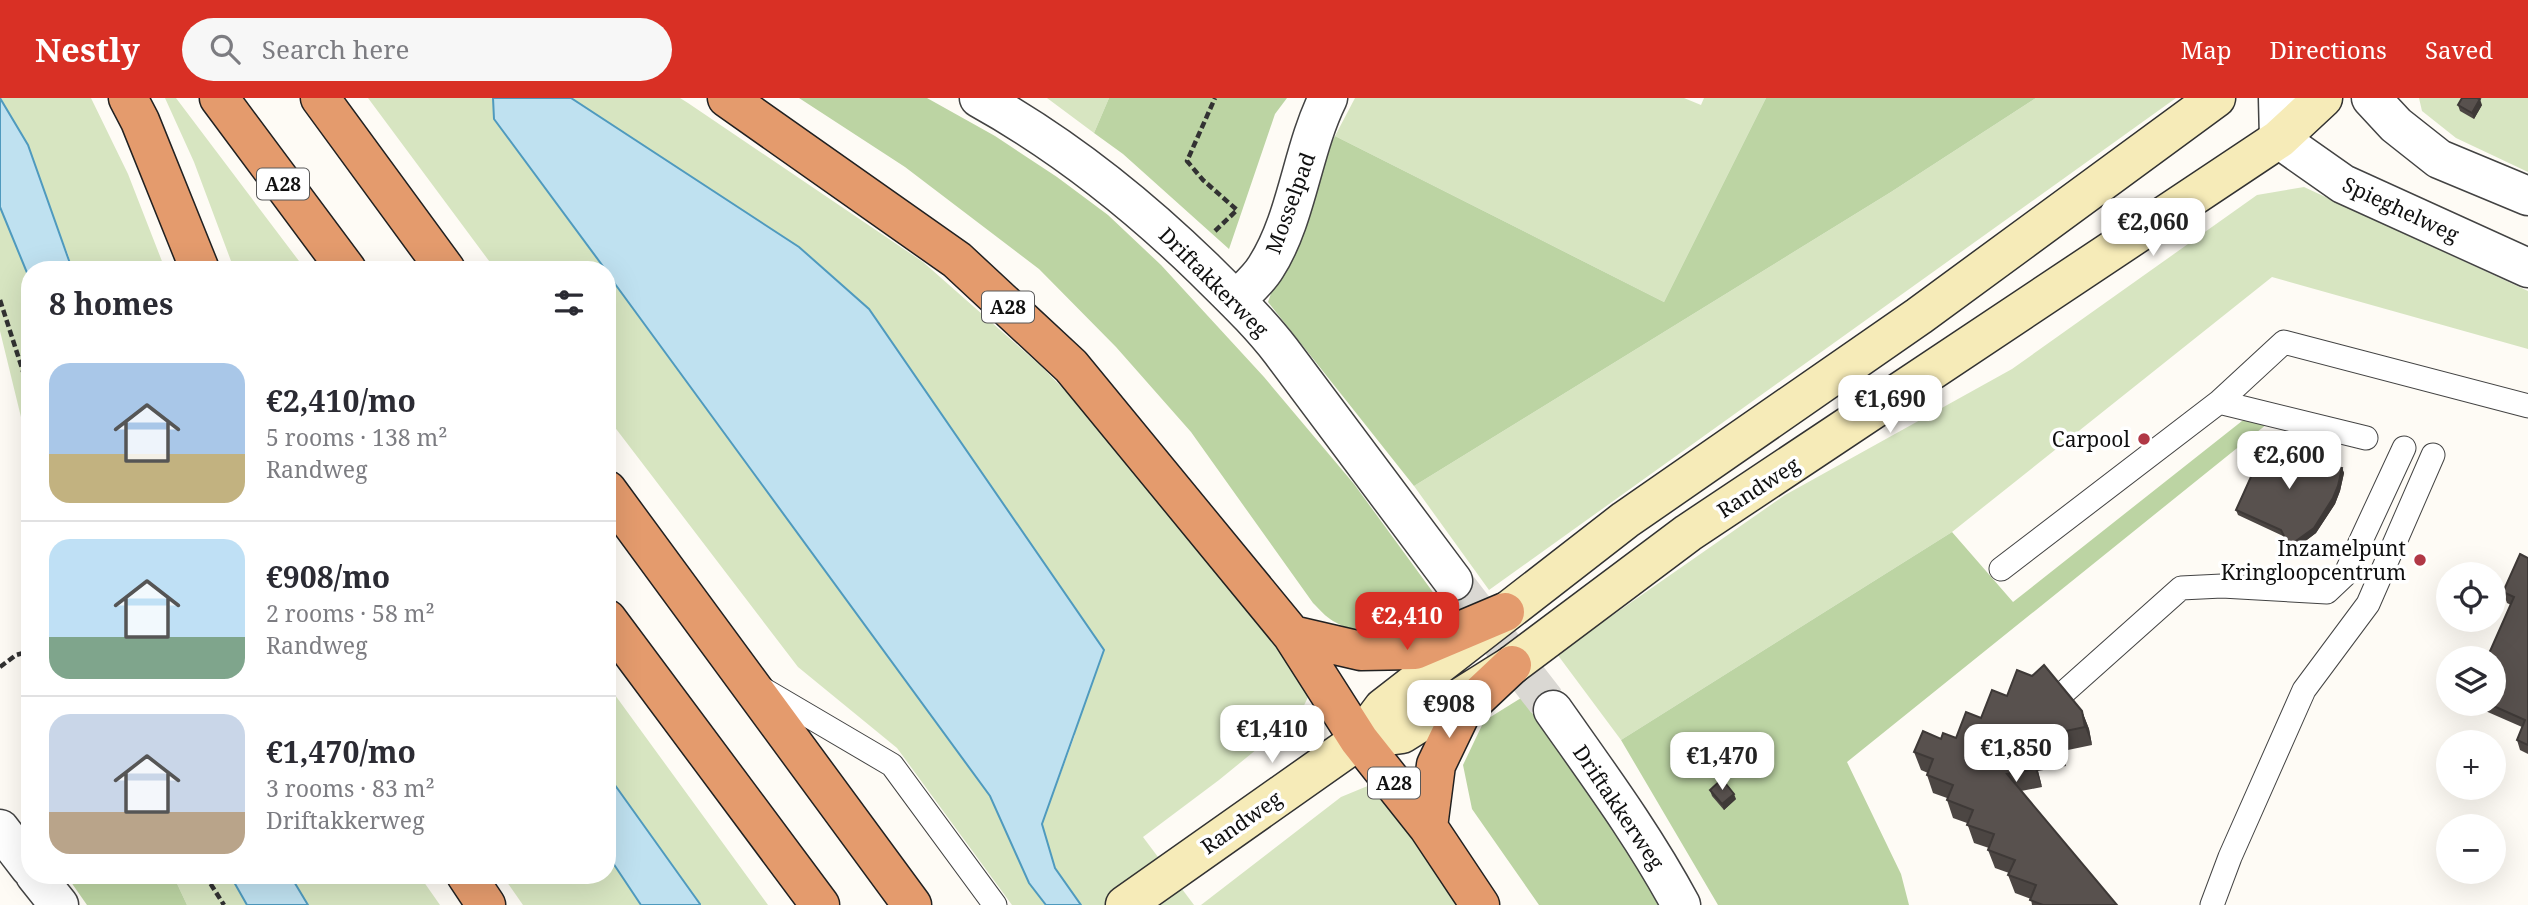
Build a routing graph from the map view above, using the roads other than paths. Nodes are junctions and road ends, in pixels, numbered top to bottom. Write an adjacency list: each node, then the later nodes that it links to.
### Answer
1 (128, 98): 13 (highway)
2 (219, 98): 14 (highway, A28)
3 (320, 98): 15 (highway)
4 (727, 98): 28 (highway, A28)
5 (979, 98): 17 (street, Driftakkerweg)
6 (1328, 98): 17 (street, Mosselpad)
7 (2216, 98): 26 (main road, Randweg)
8 (2278, 98): 11 (street)
9 (2323, 98): 11 (main road, Randweg)
10 (2371, 98): 12 (street)
11 (2279, 139): 16 (street, Spieghelweg); 29 (main road, Randweg)
12 (2528, 196)
13 (196, 261)
14 (340, 261)
15 (439, 261)
16 (2528, 268)
17 (1237, 299): 25 (street, Driftakkerweg)
18 (2218, 402): 19 (lane); 20 (lane); 24 (lane)
19 (2528, 407)
20 (2366, 438)
21 (2404, 448): 32 (lane)
22 (2433, 455): 47 (lane)
23 (616, 502): 30 (highway)
24 (2001, 569)
25 (1453, 581)
26 (1505, 612): 28 (highway); 33 (main road, Randweg)
27 (616, 631): 41 (highway)
28 (1292, 635): 33 (highway, A28)
29 (1512, 665): 33 (main road, Randweg); 34 (highway, A28)
30 (746, 679): 42 (highway); 43 (lane)
31 (1553, 710): 46 (street, Driftakkerweg)
32 (2030, 723)
33 (1359, 740): 34 (highway, A28); 44 (main road, Randweg)
34 (1428, 827): 45 (highway, A28)
35 (0, 830): 36 (street)
36 (21, 857)
37 (42, 884): 39 (street)
38 (472, 884): 40 (highway)
39 (59, 905)
40 (486, 905)
41 (820, 905)
42 (912, 905)
43 (995, 905)
44 (1125, 905)
45 (1480, 905)
46 (1681, 905)
47 (2212, 905)

